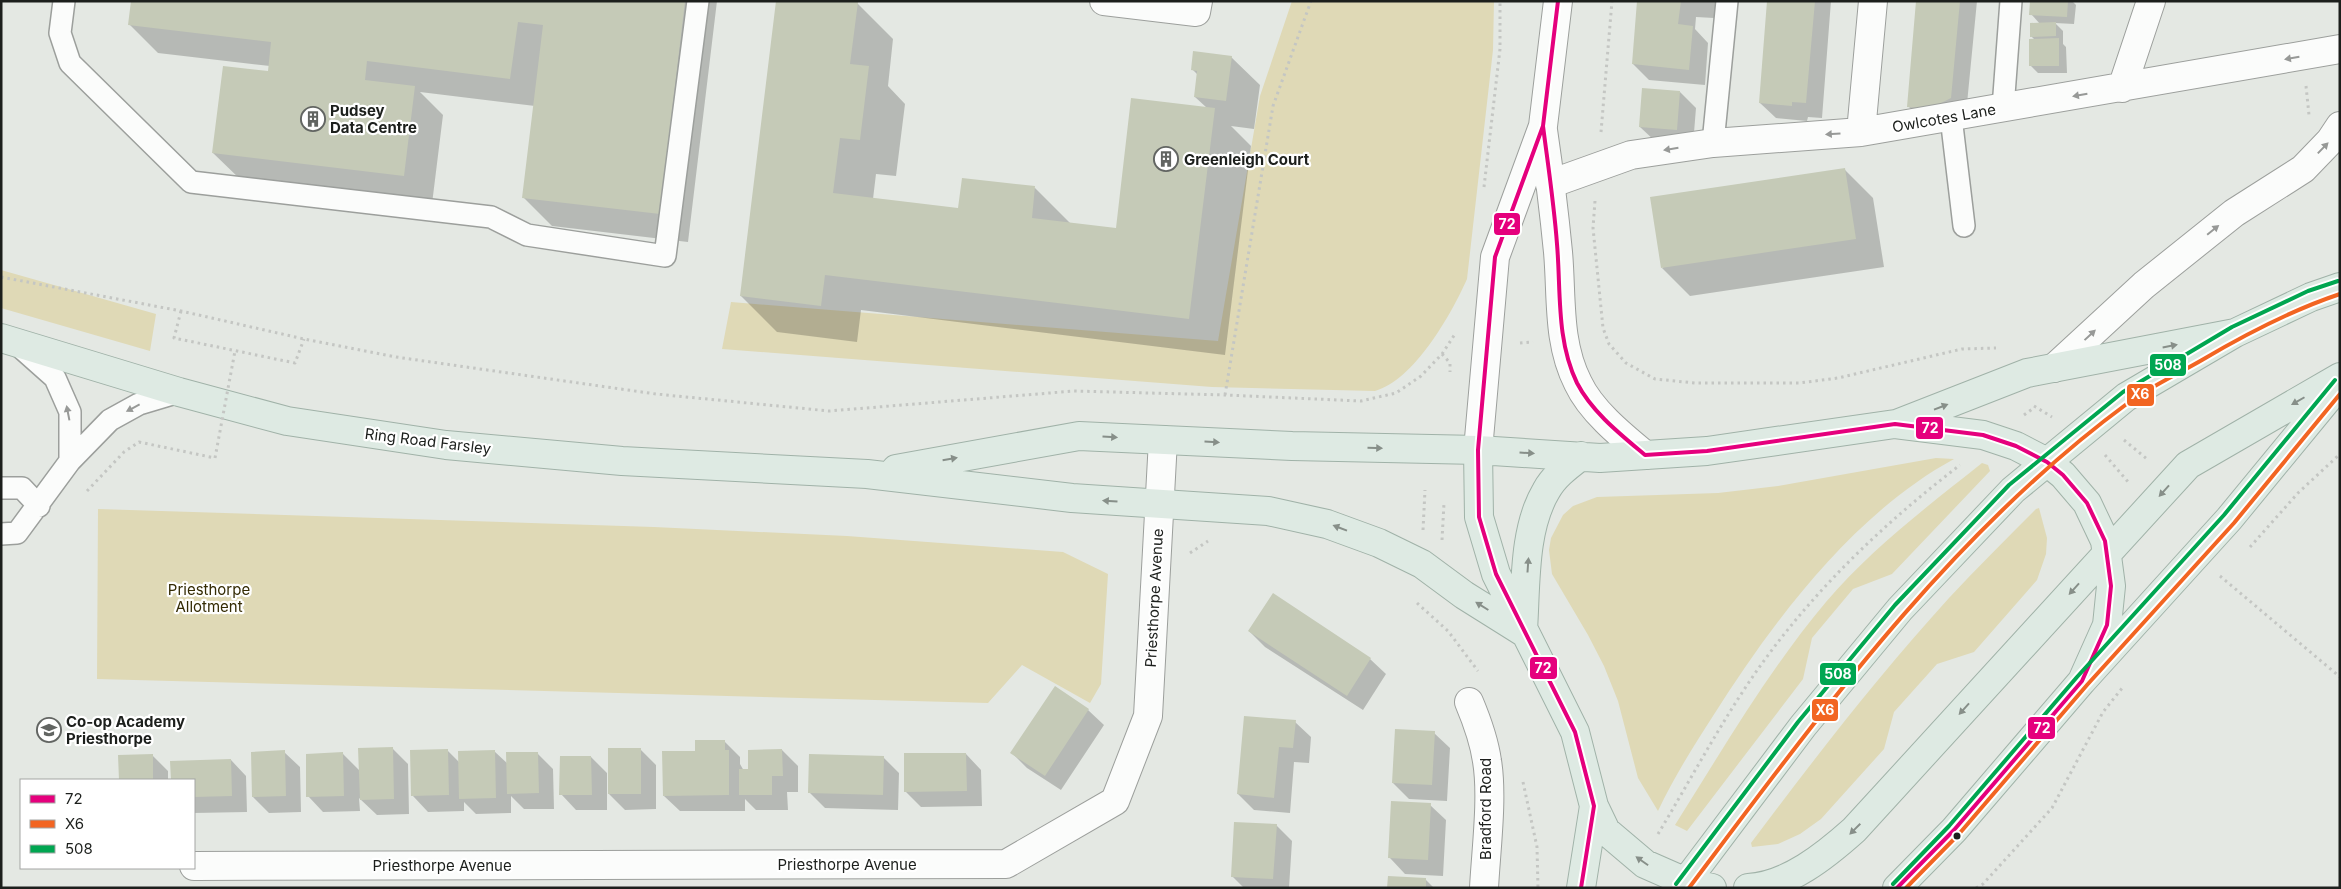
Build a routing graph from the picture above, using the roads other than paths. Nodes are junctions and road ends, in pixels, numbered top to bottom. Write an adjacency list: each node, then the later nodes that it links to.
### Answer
1 (64, 1): 2 (lane)
2 (698, 1)
3 (1104, 1): 4 (street)
4 (1198, 1)
5 (1558, 1): 14 (street)
6 (1727, 1): 17 (lane)
7 (1873, 1): 16 (street)
8 (2011, 1): 12 (lane)
9 (2151, 1): 11 (street)
10 (2340, 49): 11 (street, Owlcotes Lane, one-way to 11)
11 (2122, 88): 12 (street, Owlcotes Lane, one-way to 12)
12 (2003, 108): 13 (street, Owlcotes Lane)
13 (1951, 116): 16 (street, Owlcotes Lane); 19 (lane)
14 (1543, 126): 18 (street); 29 (street)
15 (2340, 126): 23 (street, one-way to 15)
16 (1861, 132): 17 (street, Owlcotes Lane, one-way to 17)
17 (1713, 143): 18 (street, Owlcotes Lane, one-way to 18)
18 (1550, 184): 30 (street)
19 (1964, 226)
20 (2340, 287): 21 (highway)
21 (2235, 333): 23 (highway, one-way to 21); 33 (highway)
22 (9, 341): 26 (highway, Ring Road Farsley); 32 (lane, one-way to 22)
23 (2054, 368): 27 (highway, one-way to 23)
24 (2340, 377): 39 (highway, one-way to 39)
25 (2340, 384): 41 (highway)
26 (179, 392): 32 (lane, one-way to 32); 34 (highway, Ring Road Farsley)
27 (1895, 424): 30 (highway); 33 (highway)
28 (1164, 440): 29 (highway, one-way to 29); 34 (highway, one-way to 28); 36 (street, Priesthorpe Avenue)
29 (1478, 450): 31 (highway, one-way to 31); 40 (highway)
30 (1646, 455): 31 (highway)
31 (1581, 456): 40 (highway, one-way to 31)
32 (70, 461): 37 (lane)
33 (2046, 462): 39 (highway); 45 (highway)
34 (867, 474): 36 (highway, one-way to 34)
35 (1, 488): 37 (lane)
36 (1158, 504): 40 (highway, one-way to 36); 44 (street, Priesthorpe Avenue)
37 (39, 506): 38 (lane)
38 (1, 534)
39 (2107, 554): 41 (highway); 49 (highway, one-way to 49)
40 (1523, 632): 43 (highway)
41 (2082, 681): 50 (highway)
42 (1469, 702): 46 (street, Bradford Road)
43 (1594, 806): 45 (highway, one-way to 43); 47 (highway)
44 (195, 866)
45 (1683, 885): 48 (highway)
46 (1484, 888)
47 (1581, 888)
48 (1712, 888)
49 (1748, 888)
50 (1897, 888)

